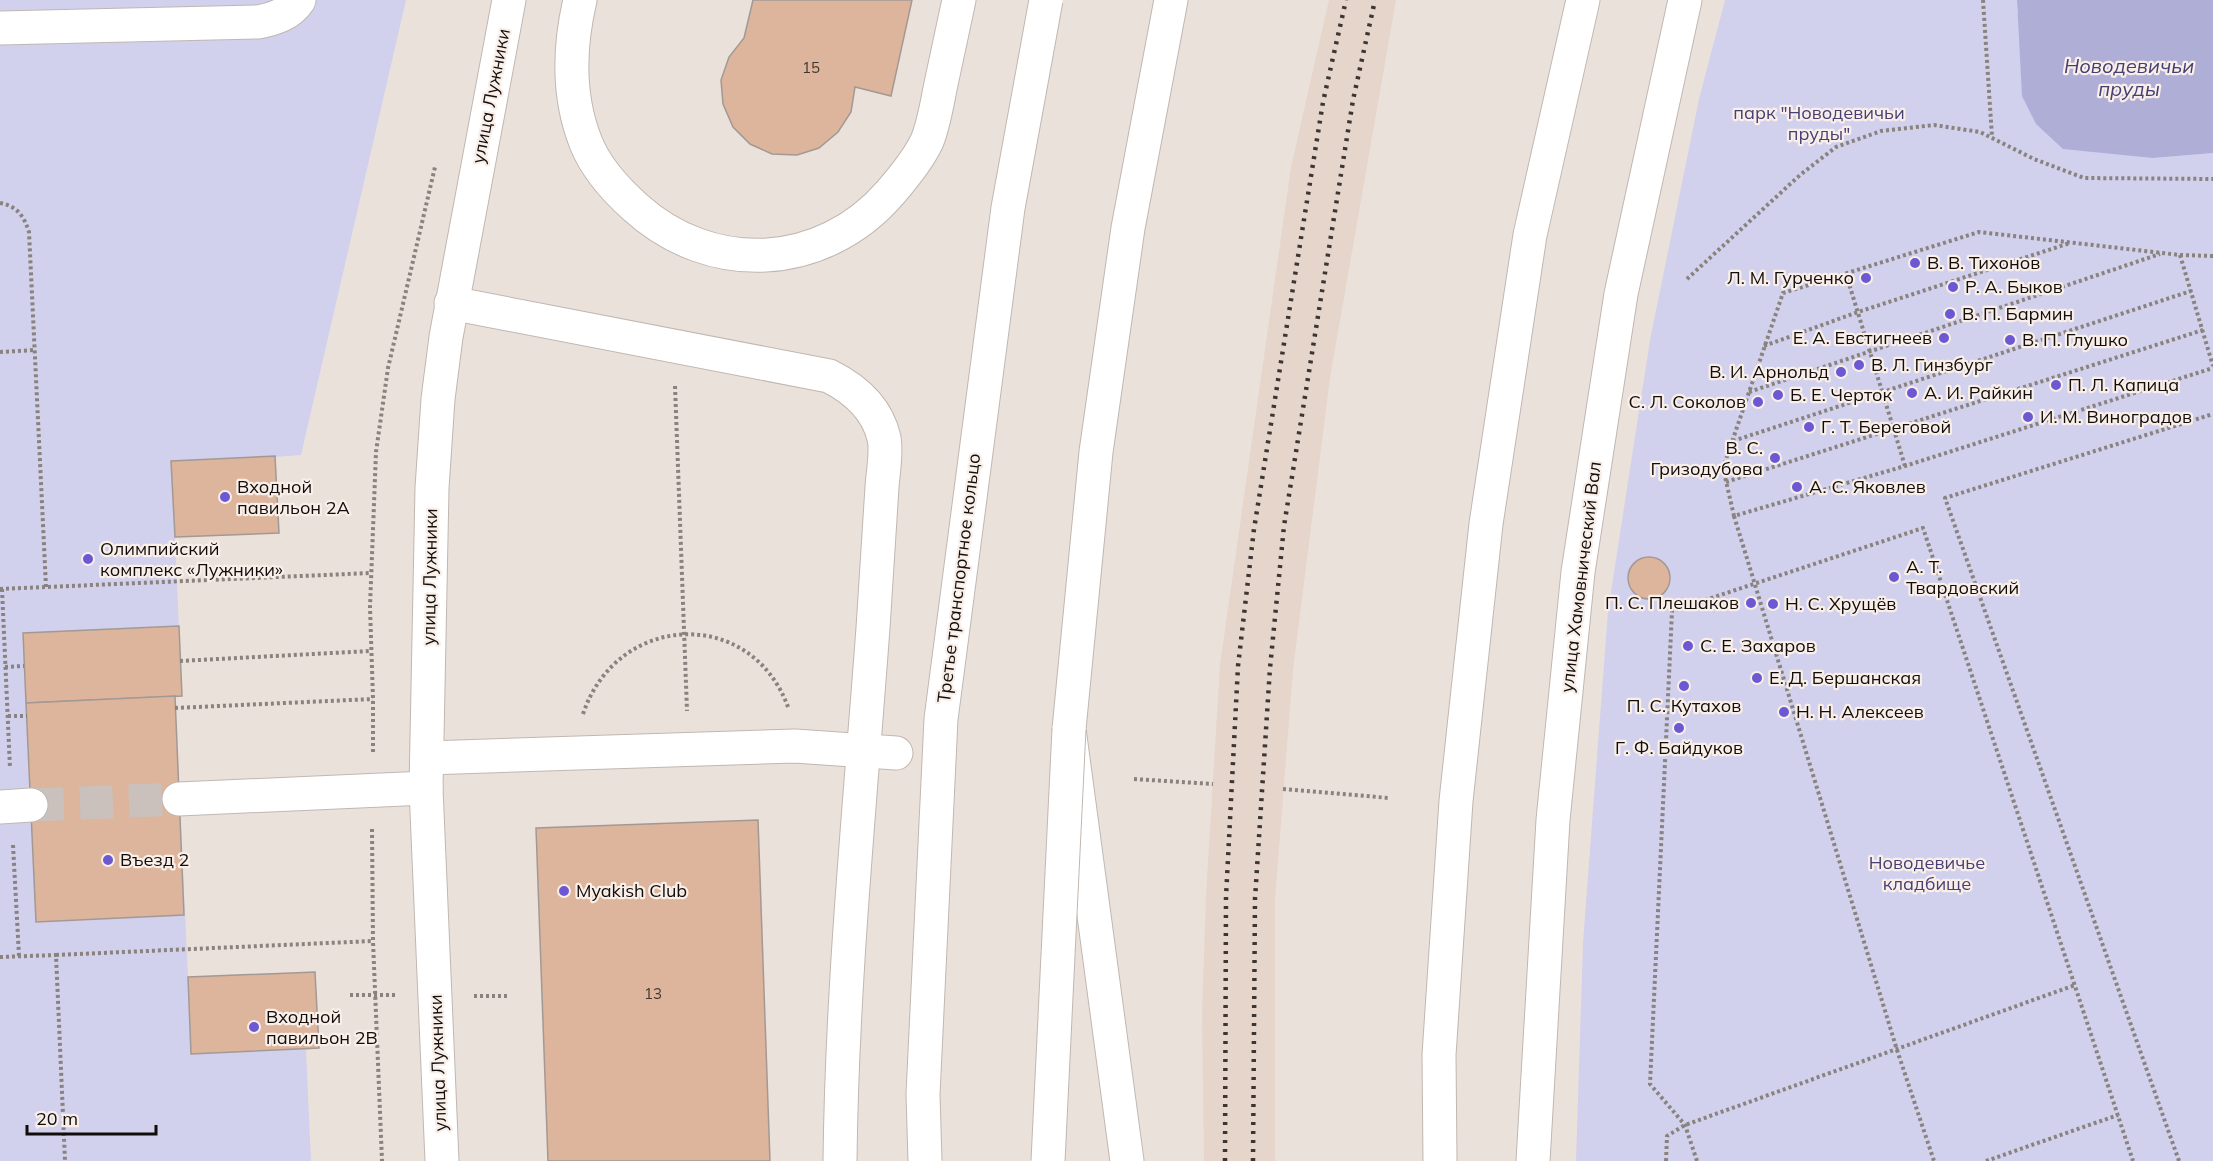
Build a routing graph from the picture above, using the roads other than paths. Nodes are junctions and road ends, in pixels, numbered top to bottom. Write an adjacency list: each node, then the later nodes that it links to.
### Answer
1 (299, 0): 9 (main road)
2 (509, 0): 10 (main road, улица Лужники)
3 (580, 0): 4 (main road)
4 (959, 0)
5 (1046, 0): 17 (main road, Третье транспортное кольцо, bridge)
6 (1171, 0): 11 (main road)
7 (1583, 0): 20 (main road)
8 (1685, 0): 21 (main road, улица Хамовнический Вал)
9 (0, 28)
10 (451, 303): 12 (main road); 13 (main road, улица Лужники)
11 (1069, 729): 18 (main road, bridge); 19 (main road)
12 (880, 752): 13 (main road); 16 (main road)
13 (427, 773): 14 (main road); 15 (main road, улица Лужники)
14 (179, 799)
15 (442, 1161)
16 (840, 1161)
17 (925, 1161)
18 (1048, 1161)
19 (1127, 1161)
20 (1440, 1161)
21 (1533, 1161)

